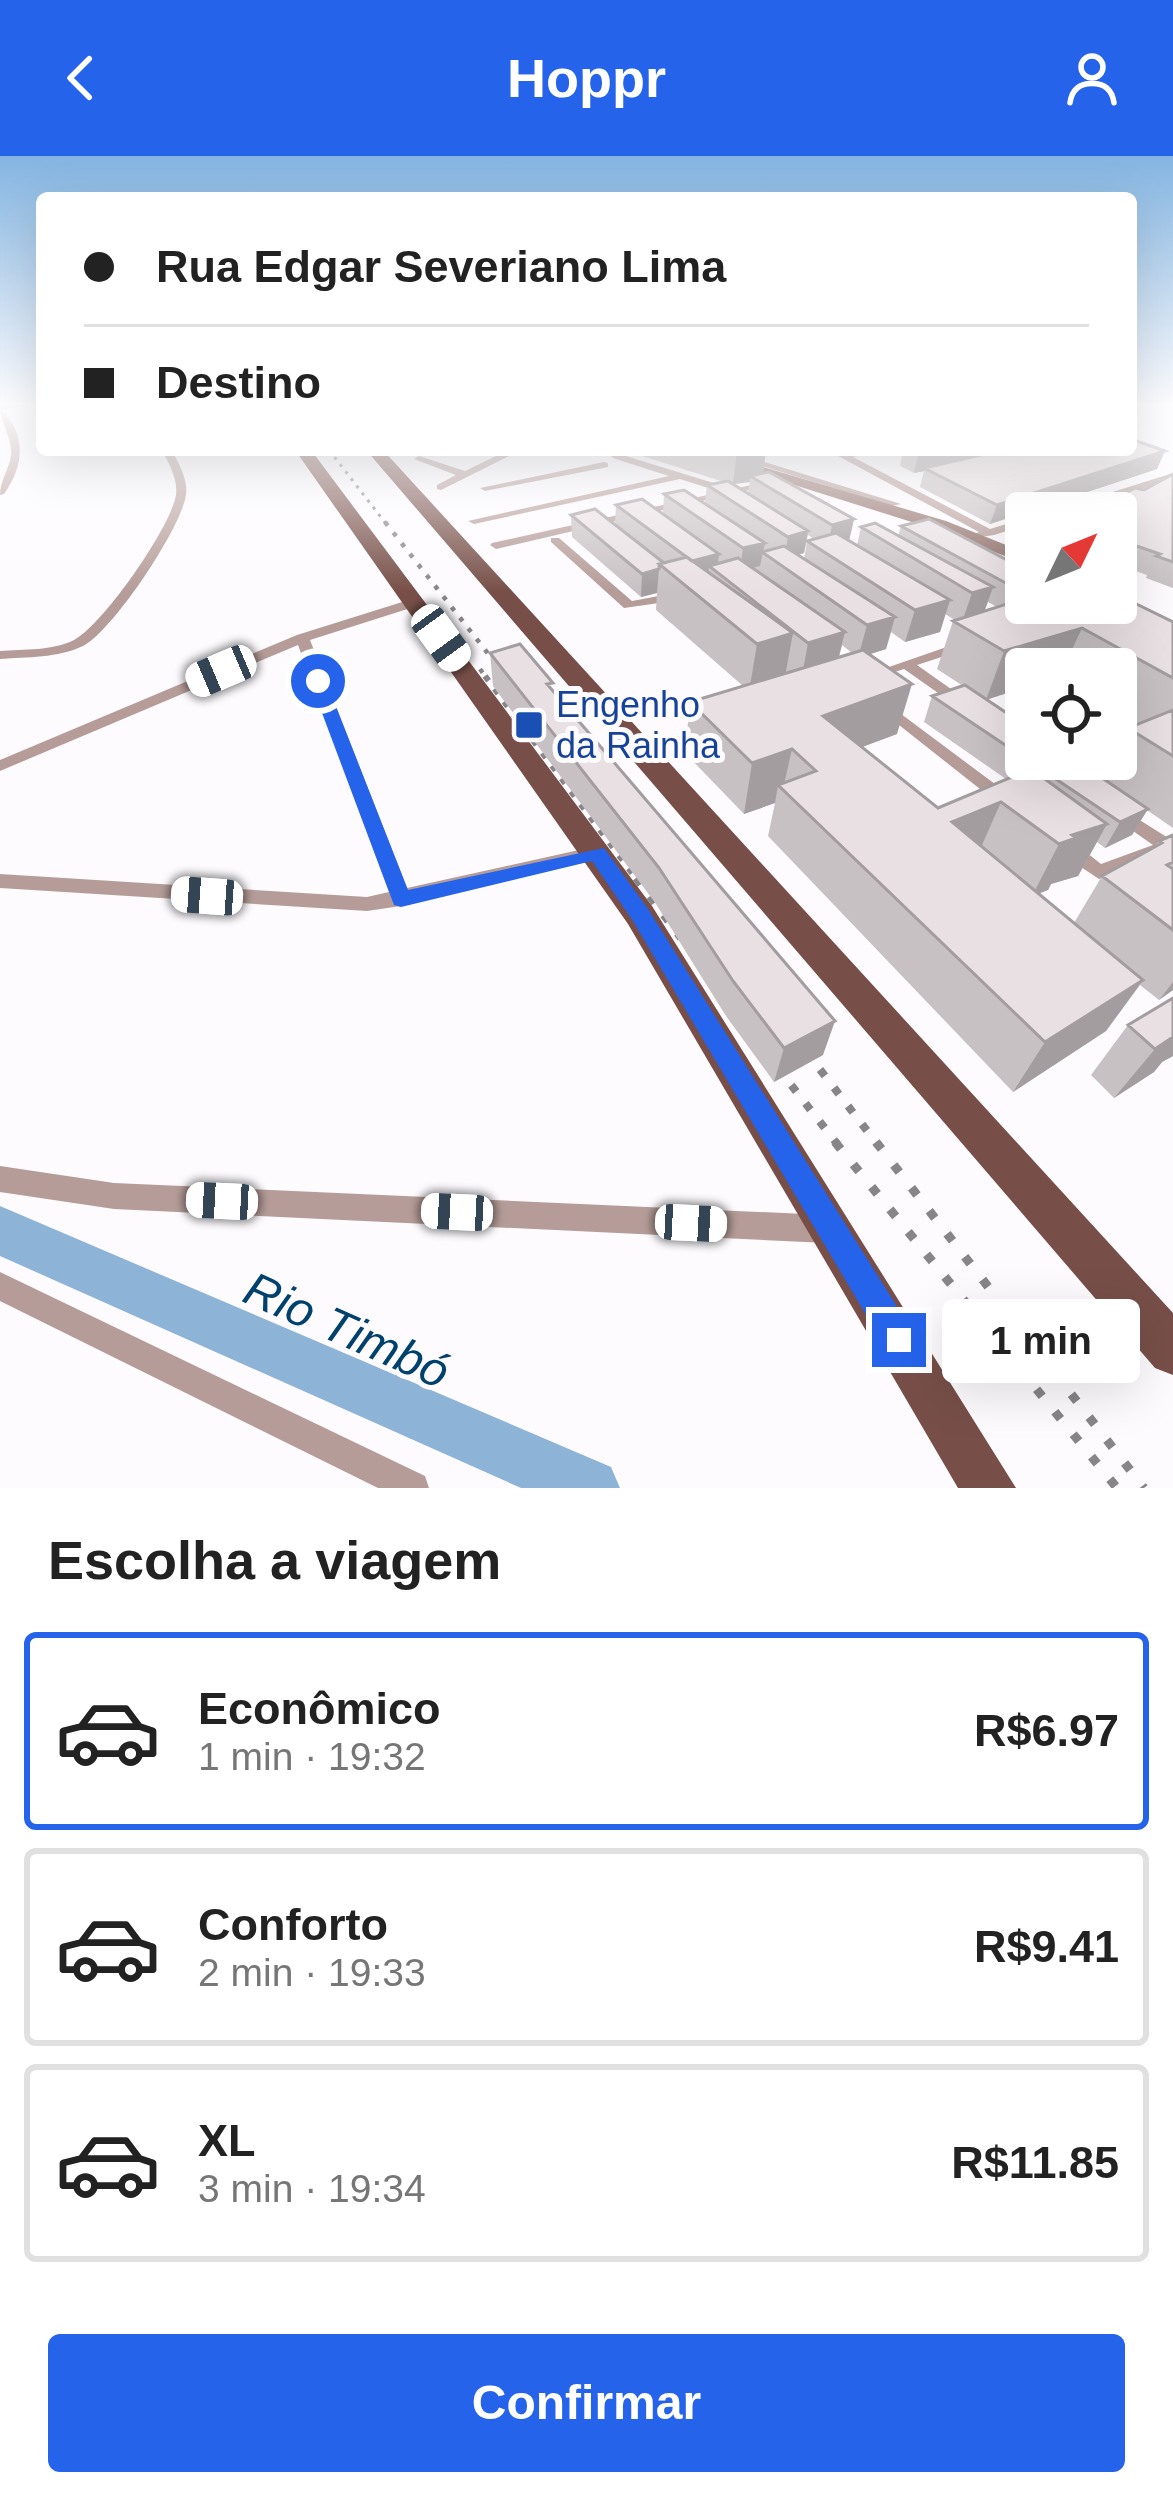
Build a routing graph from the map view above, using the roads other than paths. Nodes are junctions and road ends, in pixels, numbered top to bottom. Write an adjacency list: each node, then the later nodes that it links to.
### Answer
1 (175, 467): 47 (street)
2 (316, 467): 43 (main road)
3 (389, 467): 51 (main road)
4 (442, 467): 13 (street)
5 (481, 467): 13 (street)
6 (593, 467): 18 (street)
7 (603, 467): 20 (street)
8 (658, 467): 14 (street)
9 (751, 467): 24 (main road)
10 (769, 467): 24 (street)
11 (862, 467): 16 (street)
12 (1173, 471): 19 (street)
13 (465, 475): 17 (street)
14 (681, 476): 20 (street); 21 (street)
15 (924, 478): 16 (street)
16 (892, 484): 22 (street)
17 (441, 487)
18 (485, 488)
19 (1112, 492)
20 (596, 495): 29 (street); 30 (street)
21 (733, 495): 23 (street); 26 (street); 30 (street)
22 (911, 496): 24 (street); 35 (street)
23 (793, 499)
24 (891, 506): 31 (main road)
25 (690, 507): 28 (street)
26 (751, 509)
27 (649, 516): 33 (street)
28 (708, 519)
29 (474, 520)
30 (598, 525): 37 (street); 38 (street)
31 (940, 525): 34 (street); 35 (main road)
32 (1005, 528): 35 (street)
33 (667, 529)
34 (901, 535)
35 (982, 535): 39 (main road)
36 (555, 539): 42 (street)
37 (620, 540)
38 (496, 545)
39 (1005, 548)
40 (669, 580): 42 (street)
41 (703, 590): 42 (street)
42 (686, 594): 44 (street)
43 (416, 602): 45 (street); 56 (main road)
44 (704, 608)
45 (302, 638): 52 (street); 58 (street)
46 (978, 640): 48 (street)
47 (0, 655)
48 (906, 664): 49 (street); 54 (street)
49 (982, 717)
50 (724, 724): 51 (street)
51 (642, 752): 62 (main road)
52 (0, 766)
53 (1096, 797): 55 (street)
54 (1029, 819)
55 (1047, 832)
56 (597, 853): 58 (street); 60 (main road)
57 (0, 881): 58 (street)
58 (401, 899)
59 (0, 1179): 60 (street)
60 (832, 1230): 64 (main road)
61 (0, 1286): 63 (street)
62 (1173, 1350)
63 (413, 1488)
64 (989, 1488)

